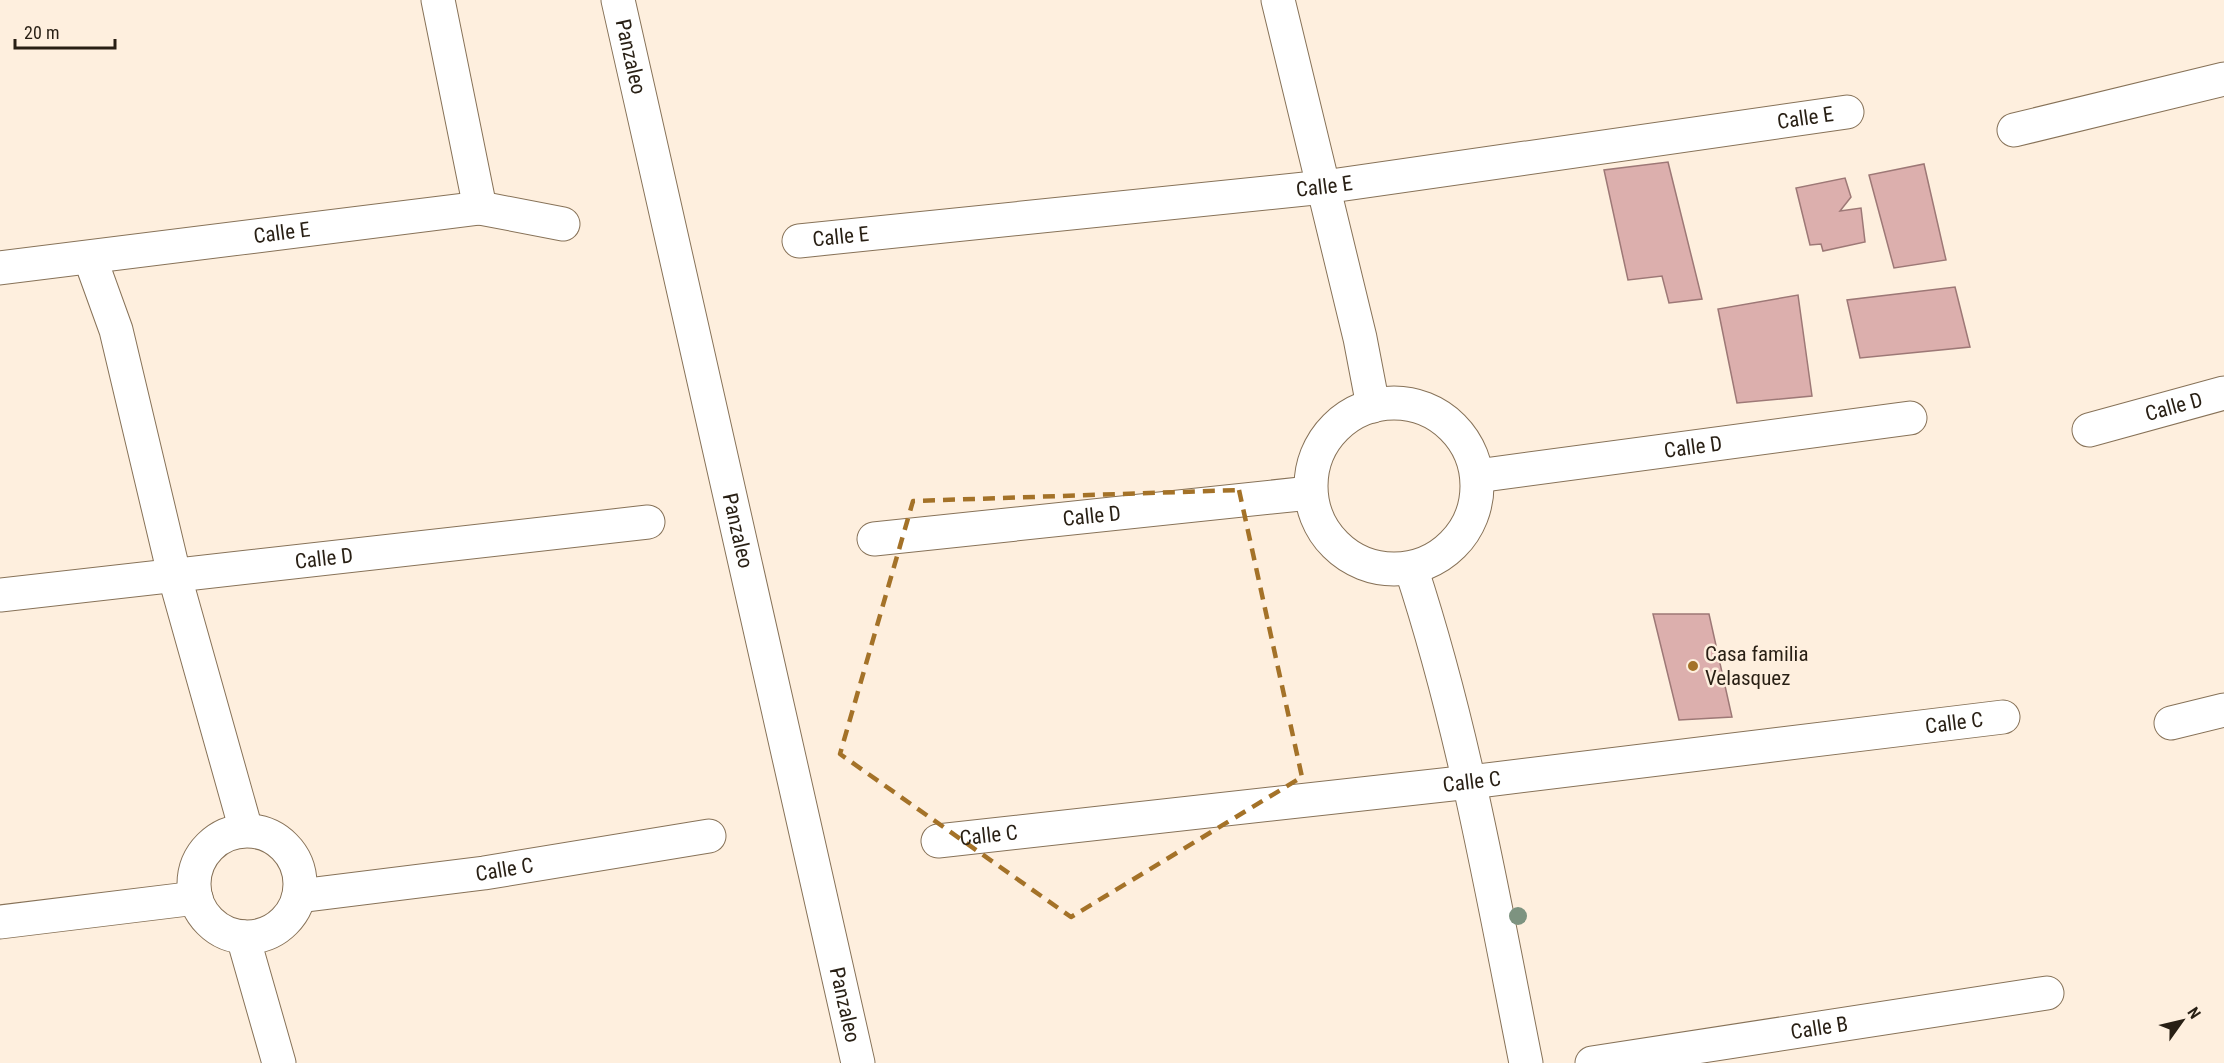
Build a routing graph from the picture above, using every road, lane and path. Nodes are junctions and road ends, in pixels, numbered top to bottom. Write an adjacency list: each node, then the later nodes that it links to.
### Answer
1 (438, 0): 8 (street)
2 (618, 0): 37 (street, Panzaleo)
3 (1278, 0): 7 (street)
4 (2224, 79): 6 (street)
5 (1847, 112): 7 (street, Calle E)
6 (2014, 130)
7 (1324, 187): 10 (street, Calle E); 14 (street)
8 (480, 208): 9 (street, Calle E); 11 (street, Calle E)
9 (563, 225)
10 (799, 241)
11 (90, 258): 12 (street, Calle E); 22 (street)
12 (0, 268)
13 (2224, 393): 16 (street, Calle D)
14 (1373, 406): 17 (street); 18 (street)
15 (1910, 418): 17 (street, Calle D)
16 (2089, 430)
17 (1477, 476): 21 (street)
18 (1310, 493): 20 (street, Calle D); 21 (street)
19 (648, 522): 22 (street, Calle D)
20 (874, 540)
21 (1411, 568): 27 (street)
22 (174, 574): 23 (street, Calle D); 28 (street)
23 (0, 595)
24 (2224, 710): 26 (street)
25 (2003, 717): 27 (street, Calle C)
26 (2170, 723)
27 (1470, 782): 30 (street, Calle C); 38 (street)
28 (246, 830): 31 (street); 32 (street)
29 (709, 836): 31 (street, Calle C)
30 (938, 841)
31 (299, 896): 34 (street)
32 (196, 898): 33 (street); 34 (street)
33 (0, 922)
34 (243, 937): 36 (street)
35 (2047, 993): 39 (street, Calle B)
36 (279, 1063)
37 (858, 1063)
38 (1526, 1063)
39 (1592, 1063)

